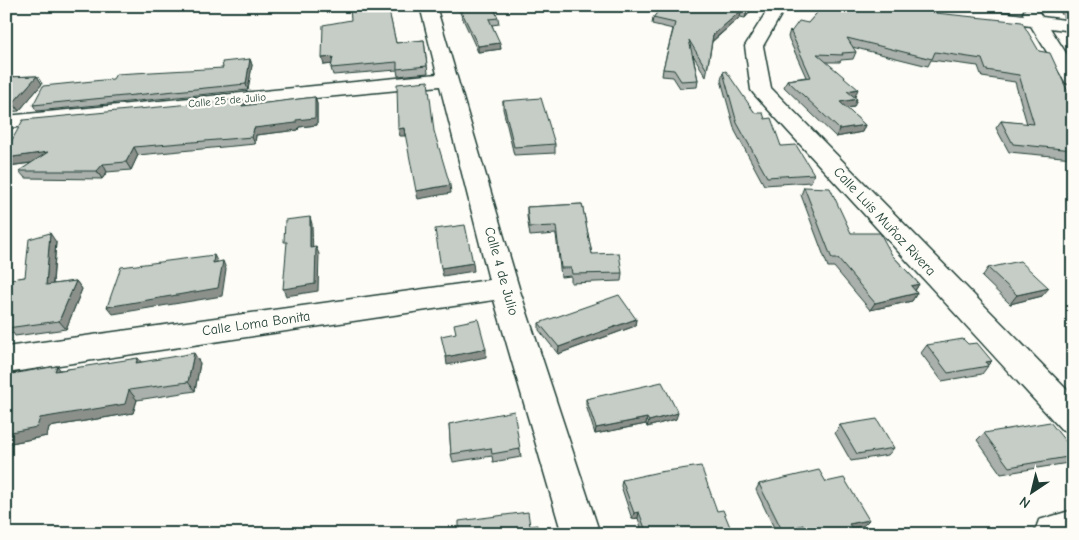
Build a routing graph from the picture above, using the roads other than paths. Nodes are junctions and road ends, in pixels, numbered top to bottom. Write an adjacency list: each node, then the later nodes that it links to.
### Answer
1 (428, 6): 9 (street, Calle 4 de Julio)
2 (778, 6): 14 (street, Calle Luis Muñoz Rivera)
3 (927, 6): 6 (street)
4 (981, 6): 6 (street)
5 (1027, 6): 7 (street)
6 (962, 13): 7 (street)
7 (1038, 23): 8 (street); 10 (street)
8 (1073, 26)
9 (447, 79): 11 (street, Calle 25 de Julio); 12 (street, Calle 4 de Julio)
10 (1073, 79)
11 (6, 122)
12 (505, 288): 13 (street, Calle Loma Bonita); 16 (street, Calle 4 de Julio)
13 (6, 360)
14 (1073, 419)
15 (1073, 529): 17 (street)
16 (581, 534)
17 (1053, 534)

